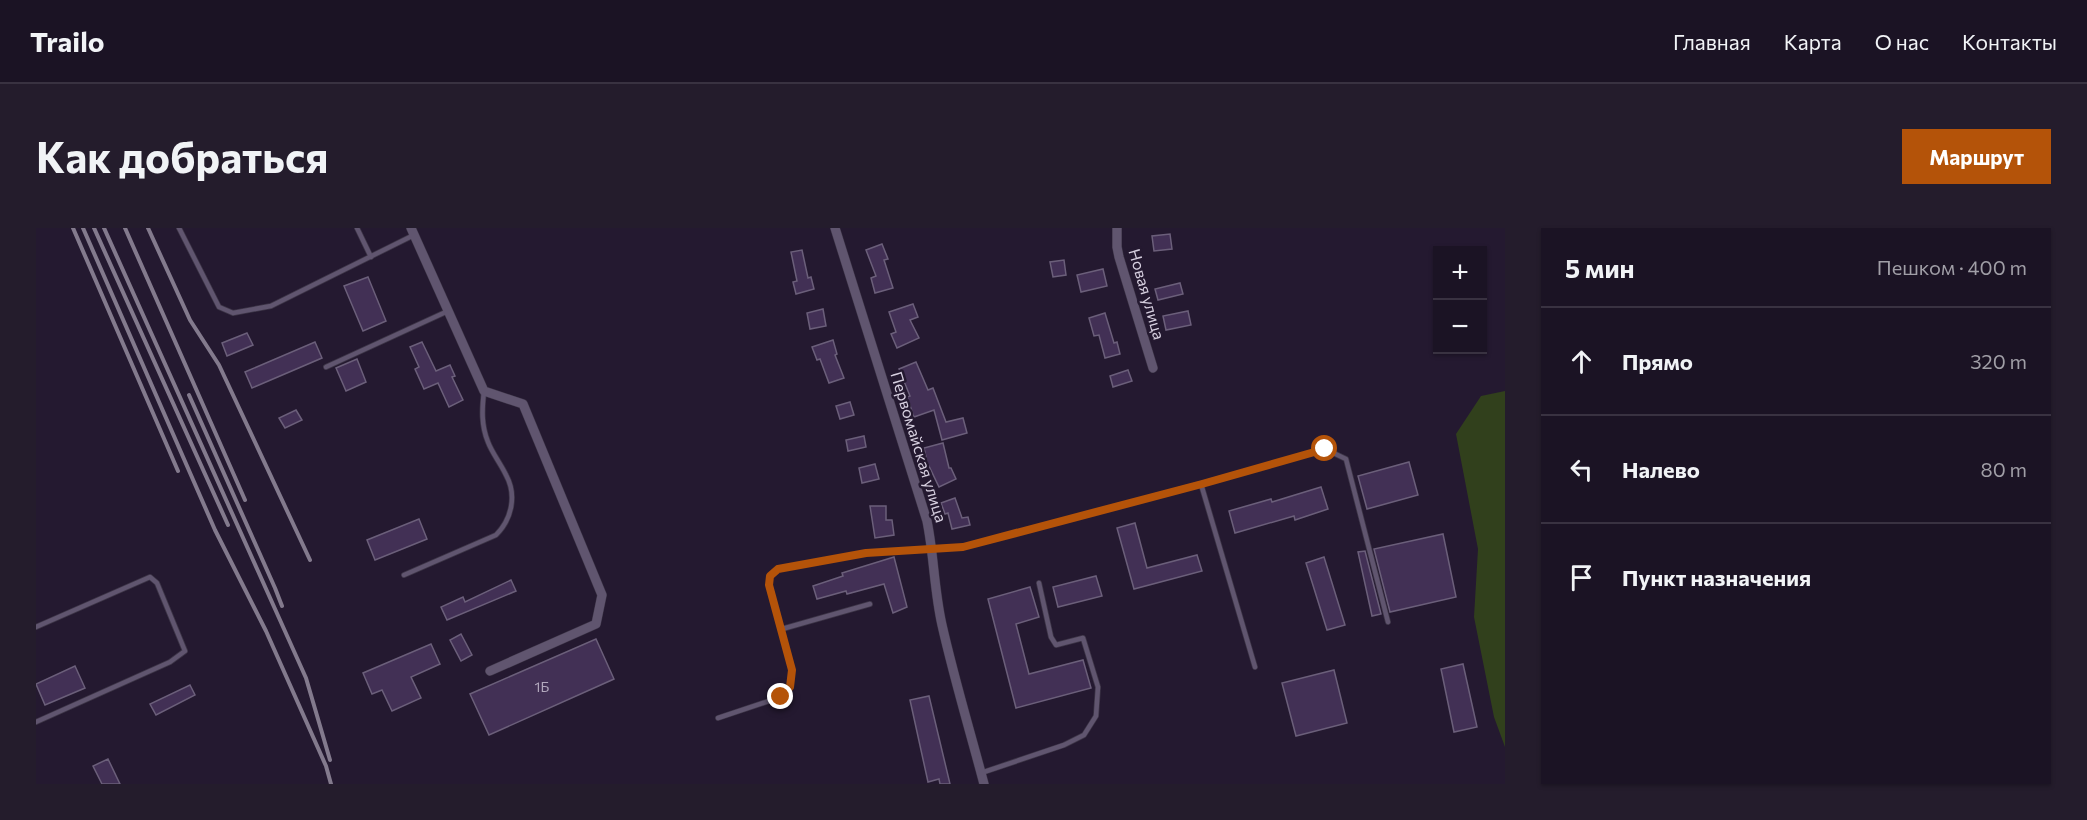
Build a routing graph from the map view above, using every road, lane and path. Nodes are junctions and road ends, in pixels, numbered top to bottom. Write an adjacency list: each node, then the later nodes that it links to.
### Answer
1 (179, 228): 6 (lane)
2 (357, 228): 6 (lane)
3 (835, 228): 12 (street, Первомайская улица)
4 (1117, 228): 9 (street, Новая улица)
5 (412, 231): 6 (lane); 7 (street)
6 (370, 257)
7 (448, 311): 8 (lane); 10 (street)
8 (326, 368)
9 (1153, 368)
10 (484, 391): 13 (lane); 20 (street)
11 (1202, 484): 12 (lane); 16 (lane); 19 (lane)
12 (933, 549): 18 (lane); 23 (street, Первомайская улица)
13 (404, 575)
14 (1039, 583): 23 (lane)
15 (870, 604): 18 (lane)
16 (1388, 622)
17 (36, 627): 22 (lane)
18 (782, 629): 21 (lane)
19 (1255, 667)
20 (490, 671)
21 (718, 718)
22 (36, 722)
23 (981, 773): 24 (street, Первомайская улица)
24 (984, 784)

